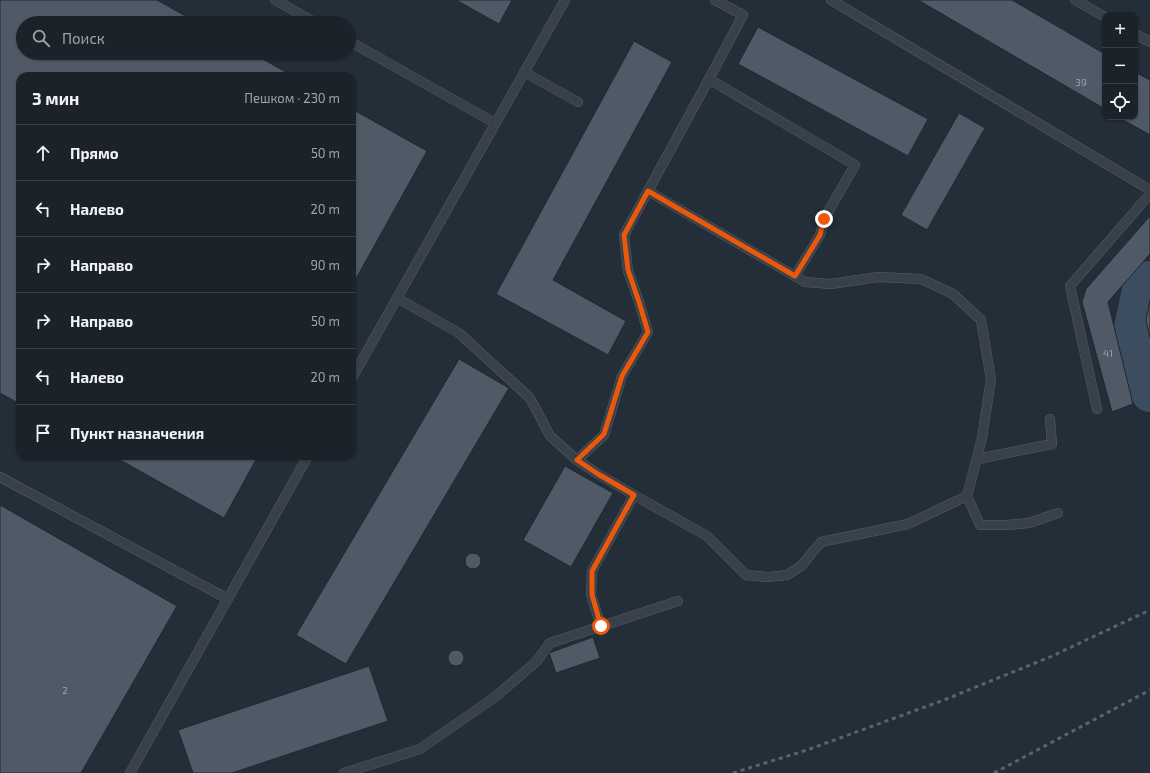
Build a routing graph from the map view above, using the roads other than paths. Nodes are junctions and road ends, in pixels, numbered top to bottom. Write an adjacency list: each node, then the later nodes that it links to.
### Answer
1 (275, 0): 7 (lane)
2 (565, 0): 11 (lane)
3 (715, 0): 12 (lane)
4 (831, 0): 15 (lane)
5 (1074, 0): 6 (lane)
6 (1102, 15)
7 (304, 16)
8 (1138, 36): 9 (lane)
9 (1150, 42)
10 (356, 45): 14 (lane)
11 (524, 72): 13 (lane); 14 (lane)
12 (710, 79): 16 (lane); 18 (lane)
13 (578, 102)
14 (495, 123): 19 (lane)
15 (1150, 190)
16 (648, 191): 18 (lane); 25 (lane)
17 (1150, 194): 21 (lane)
18 (795, 276): 23 (lane)
19 (397, 298): 20 (lane); 25 (lane)
20 (356, 371)
21 (1097, 410)
22 (1050, 419): 23 (lane)
23 (976, 459): 28 (lane)
24 (306, 460): 30 (lane)
25 (577, 460): 27 (lane)
26 (0, 476): 30 (lane)
27 (634, 495): 28 (lane); 32 (lane)
28 (966, 496): 29 (lane)
29 (1058, 513)
30 (228, 599): 33 (lane)
31 (678, 601): 32 (lane)
32 (601, 626): 34 (lane)
33 (130, 773)
34 (344, 773)

